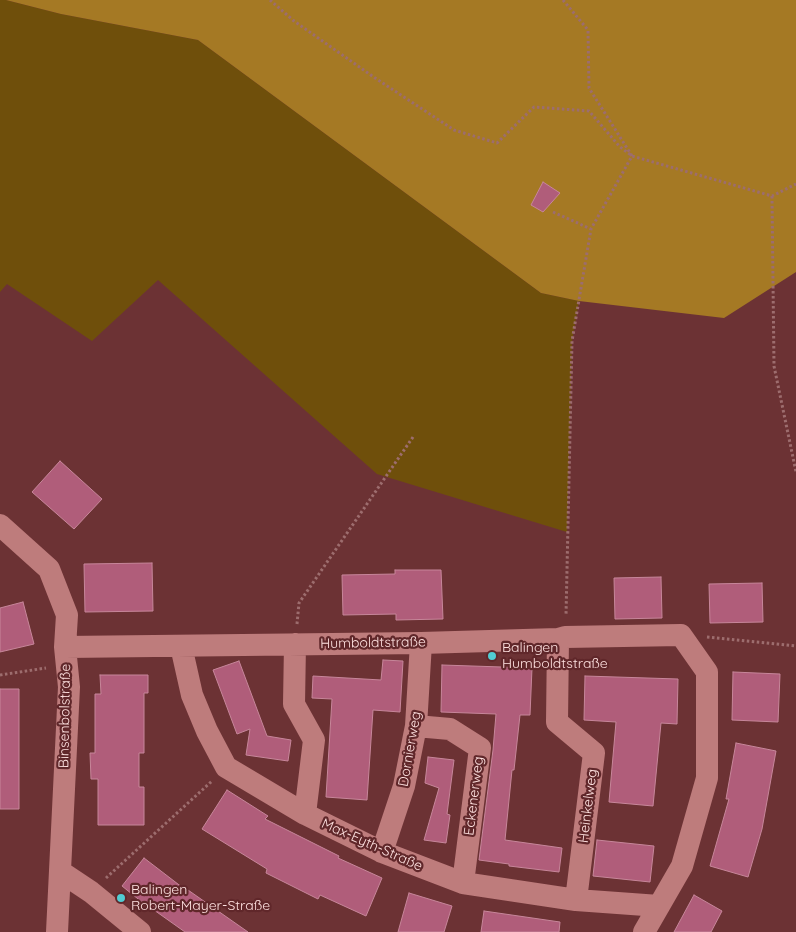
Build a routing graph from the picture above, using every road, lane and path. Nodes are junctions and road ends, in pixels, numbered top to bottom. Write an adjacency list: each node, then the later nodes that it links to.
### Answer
1 (270, 0): 3 (path)
2 (563, 0): 3 (path)
3 (632, 156): 5 (path); 7 (path)
4 (796, 184): 5 (path)
5 (772, 196): 9 (path)
6 (553, 212): 7 (path)
7 (591, 230): 12 (path)
8 (413, 437): 14 (path)
9 (796, 472)
10 (0, 525): 17 (street, Binsenbolstraße)
11 (681, 635): 12 (street, Humboldtstraße); 16 (path); 28 (street)
12 (562, 638): 13 (street, Humboldtstraße); 27 (street, Heinkelweg)
13 (421, 642): 14 (street, Humboldtstraße); 20 (street, Dornierweg)
14 (296, 644): 15 (street, Humboldtstraße); 22 (street)
15 (181, 646): 17 (street, Humboldtstraße); 21 (street)
16 (796, 646)
17 (65, 647): 24 (street, Binsenbolstraße)
18 (35, 668): 19 (path)
19 (0, 674)
20 (416, 726): 23 (street, Dornierweg); 25 (street, Eckenerweg)
21 (226, 767): 22 (street, Max-Eyth-Straße); 26 (path)
22 (305, 814): 23 (street, Max-Eyth-Straße)
23 (382, 852): 25 (street, Max-Eyth-Straße)
24 (60, 872): 26 (street); 29 (street, Binsenbolstraße)
25 (463, 883): 27 (street, Max-Eyth-Straße)
26 (91, 892): 30 (street)
27 (576, 900): 28 (street, Max-Eyth-Straße)
28 (659, 906): 31 (street)
29 (57, 932)
30 (140, 932)
31 (644, 932)

